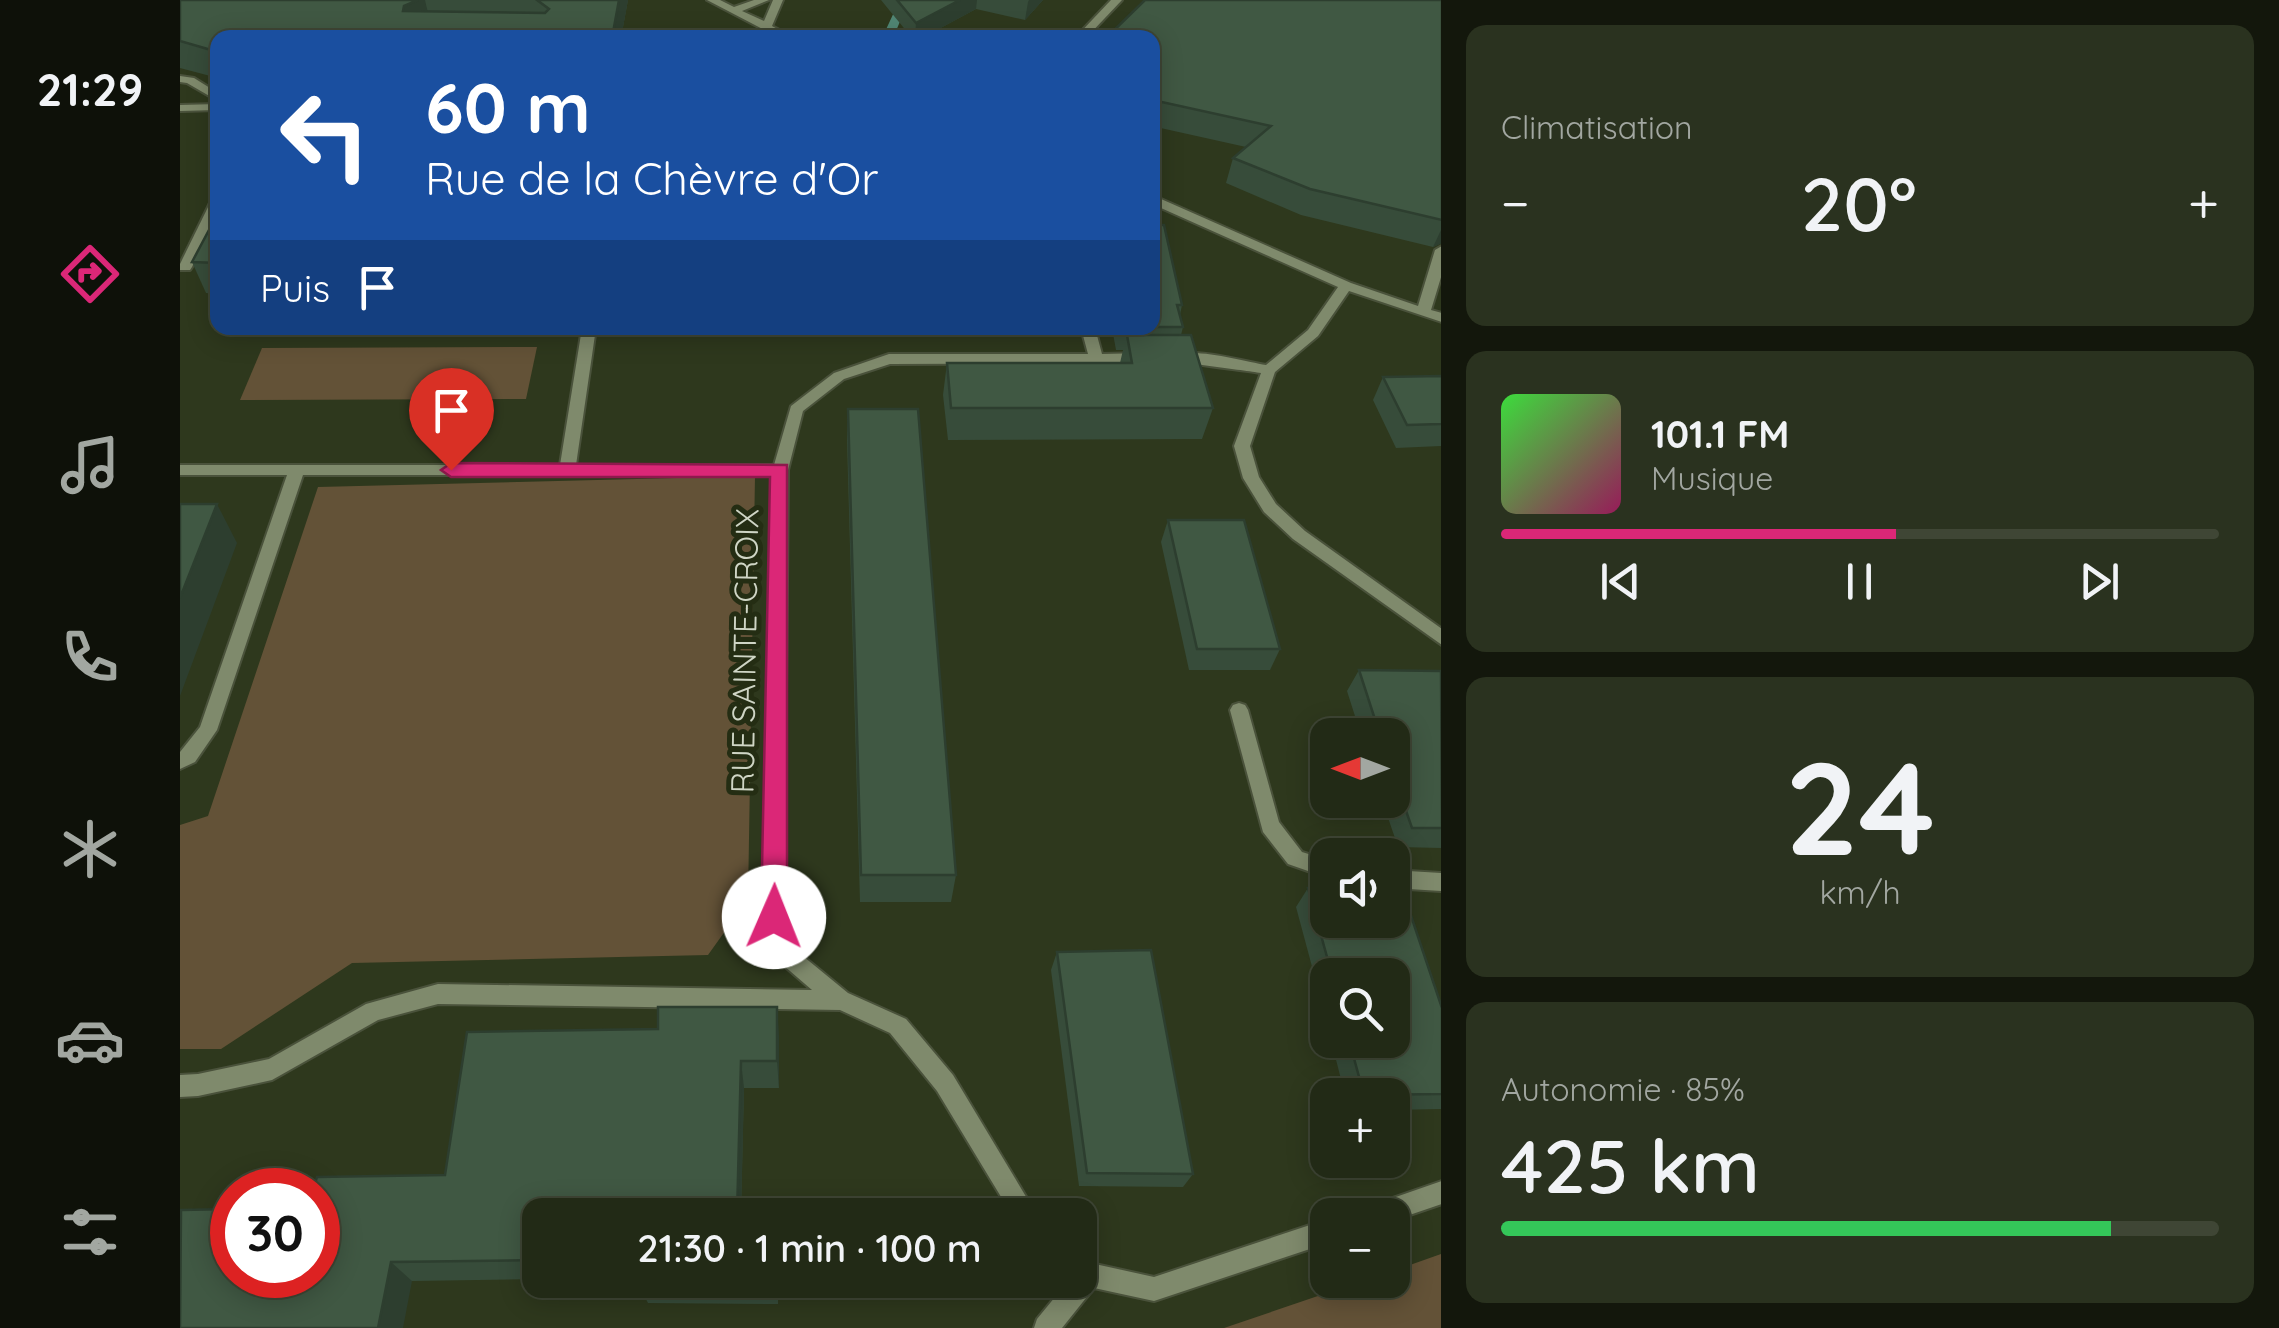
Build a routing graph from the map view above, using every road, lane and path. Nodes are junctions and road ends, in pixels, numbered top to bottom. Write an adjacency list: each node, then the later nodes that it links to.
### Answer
1 (712, 0): 5 (street)
2 (764, 0): 5 (street)
3 (778, 0): 6 (street)
4 (1117, 0): 8 (street)
5 (735, 10): 6 (street)
6 (766, 26): 7 (street)
7 (774, 30)
8 (1088, 30)
9 (180, 80): 10 (street)
10 (210, 93)
11 (210, 107): 12 (street)
12 (180, 108)
13 (1160, 203): 17 (street)
14 (210, 215): 16 (street)
15 (1441, 253): 18 (street)
16 (185, 267)
17 (1346, 286): 18 (street); 23 (street)
18 (1422, 314): 19 (street)
19 (1441, 318)
20 (588, 335): 26 (street)
21 (1090, 335): 22 (street)
22 (1096, 358): 23 (street, RUE SAINTE-CROIX); 27 (street, RUE SAINTE-CROIX)
23 (1270, 370): 28 (street)
24 (180, 470): 25 (street)
25 (297, 470): 26 (street); 30 (street)
26 (567, 470): 27 (street)
27 (780, 470): 34 (street, RUE SAINTE-CROIX)
28 (1441, 637)
29 (1239, 710): 31 (street)
30 (180, 761)
31 (1310, 863)
32 (1410, 880): 33 (street)
33 (1441, 882)
34 (842, 1000): 35 (street); 37 (street, RUE SAINTE-CROIX)
35 (180, 1086)
36 (1441, 1192): 38 (street)
37 (1015, 1198)
38 (1410, 1203)
39 (1310, 1237): 40 (street)
40 (1097, 1275)
41 (1066, 1298): 42 (street)
42 (1046, 1328)

